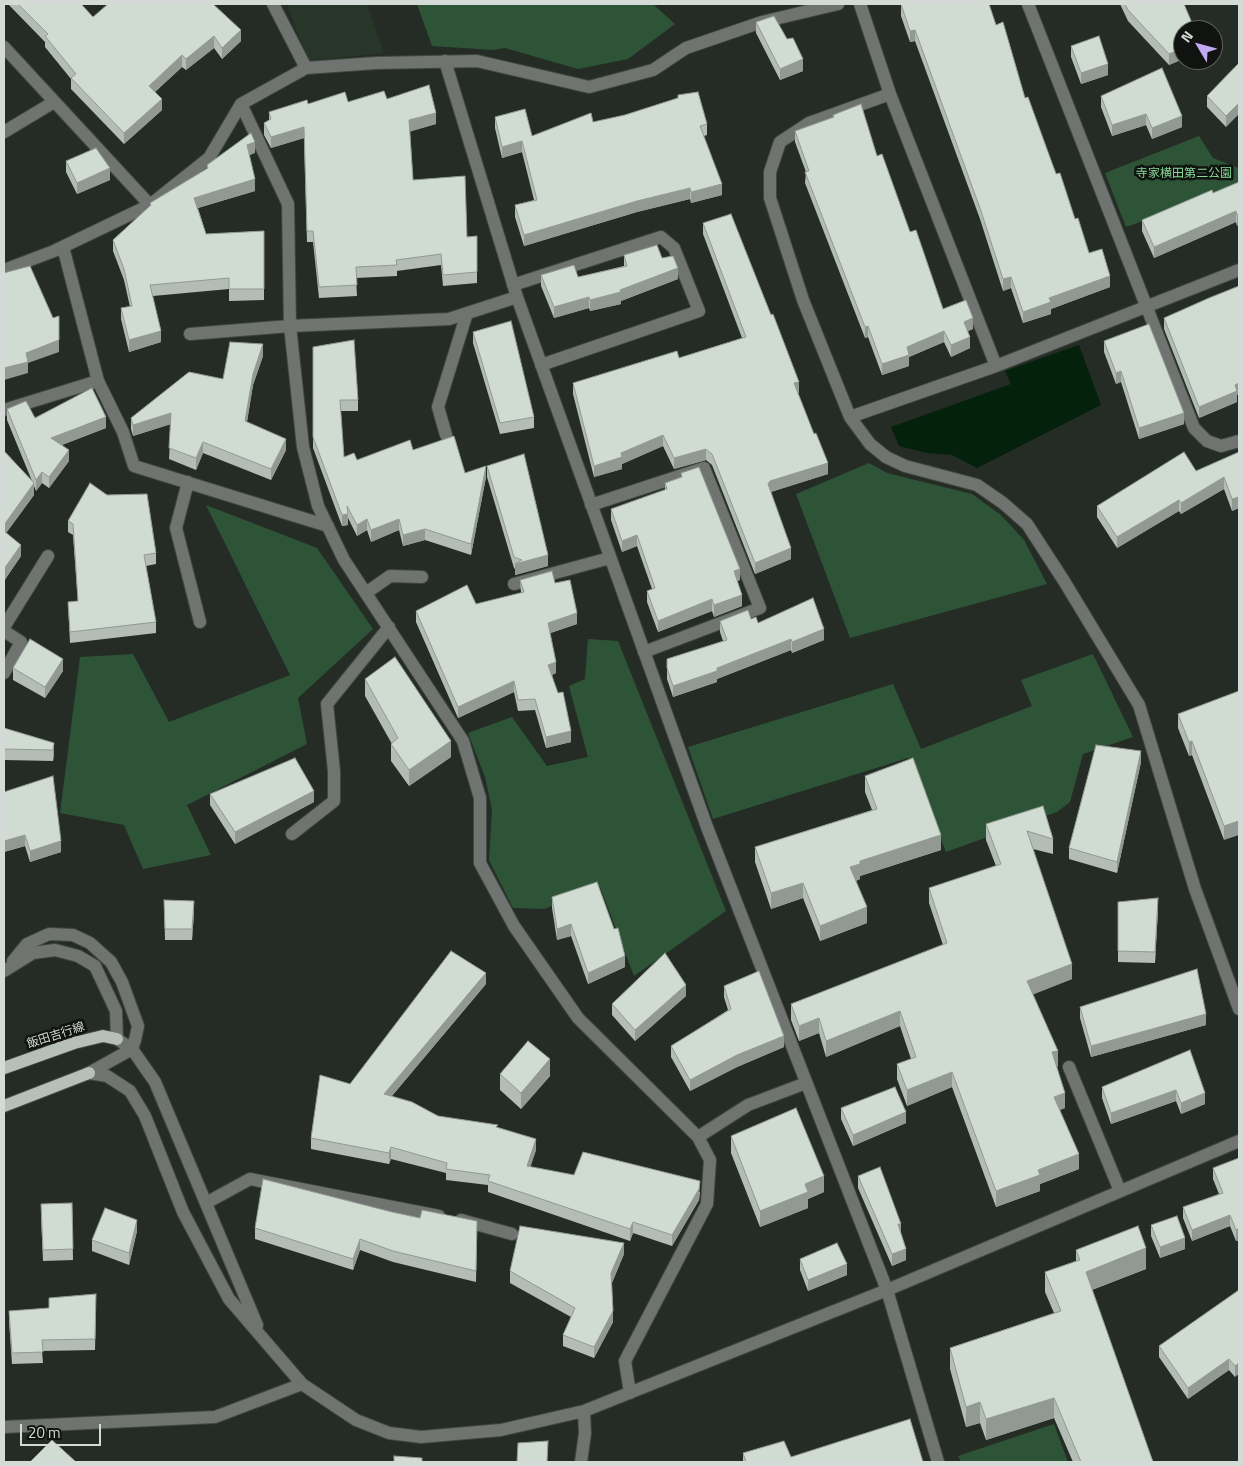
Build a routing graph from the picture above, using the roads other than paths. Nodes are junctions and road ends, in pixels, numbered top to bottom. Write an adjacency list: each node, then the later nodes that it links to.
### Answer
1 (273, 4): 7 (street)
2 (838, 4): 6 (street)
3 (860, 4): 8 (street)
4 (1028, 4): 17 (street)
5 (4, 47): 9 (street)
6 (446, 62): 7 (street); 16 (street)
7 (306, 68): 10 (street)
8 (888, 89): 22 (street); 25 (street)
9 (54, 102): 11 (street); 12 (street)
10 (241, 104): 12 (street); 19 (street)
11 (4, 132)
12 (150, 205): 13 (street)
13 (63, 247): 14 (street); 23 (street)
14 (4, 270)
15 (1239, 270): 17 (street)
16 (515, 291): 18 (street); 21 (street); 21 (street)
17 (1146, 309): 22 (street); 27 (street)
18 (467, 313): 19 (street); 26 (street)
19 (290, 326): 20 (street); 30 (street)
20 (190, 334)
21 (541, 365): 29 (street)
22 (996, 366): 25 (street)
23 (98, 380): 24 (street); 28 (street)
24 (4, 410)
25 (850, 417): 44 (street)
26 (446, 436)
27 (1239, 441)
28 (188, 482): 30 (street); 36 (street)
29 (591, 505): 32 (street); 40 (street)
30 (328, 526): 35 (street)
31 (48, 556): 37 (street)
32 (610, 558): 34 (street); 40 (street)
33 (422, 577): 35 (street)
34 (514, 584)
35 (366, 593): 38 (street)
36 (200, 622)
37 (4, 627)
38 (388, 627): 42 (street); 52 (street)
39 (4, 631): 41 (street)
40 (644, 652): 50 (street)
41 (4, 673)
42 (292, 834)
43 (5, 970): 45 (street); 46 (street)
44 (1239, 1008)
45 (117, 1039): 46 (street); 48 (main road, 飯田吉行線)
46 (132, 1049): 49 (street); 55 (street)
47 (1068, 1067): 54 (street)
48 (4, 1068)
49 (90, 1073): 51 (main road); 58 (street)
50 (806, 1082): 52 (street); 57 (street)
51 (4, 1106)
52 (698, 1136): 60 (street)
53 (1239, 1140): 54 (street)
54 (1120, 1191): 57 (street)
55 (206, 1203): 56 (street); 58 (street)
56 (512, 1234)
57 (886, 1290): 60 (street); 64 (street)
58 (262, 1336): 59 (street)
59 (302, 1384): 61 (street); 62 (street)
60 (630, 1393): 61 (street)
61 (584, 1411): 63 (street)
62 (4, 1427)
63 (581, 1462)
64 (938, 1462)

